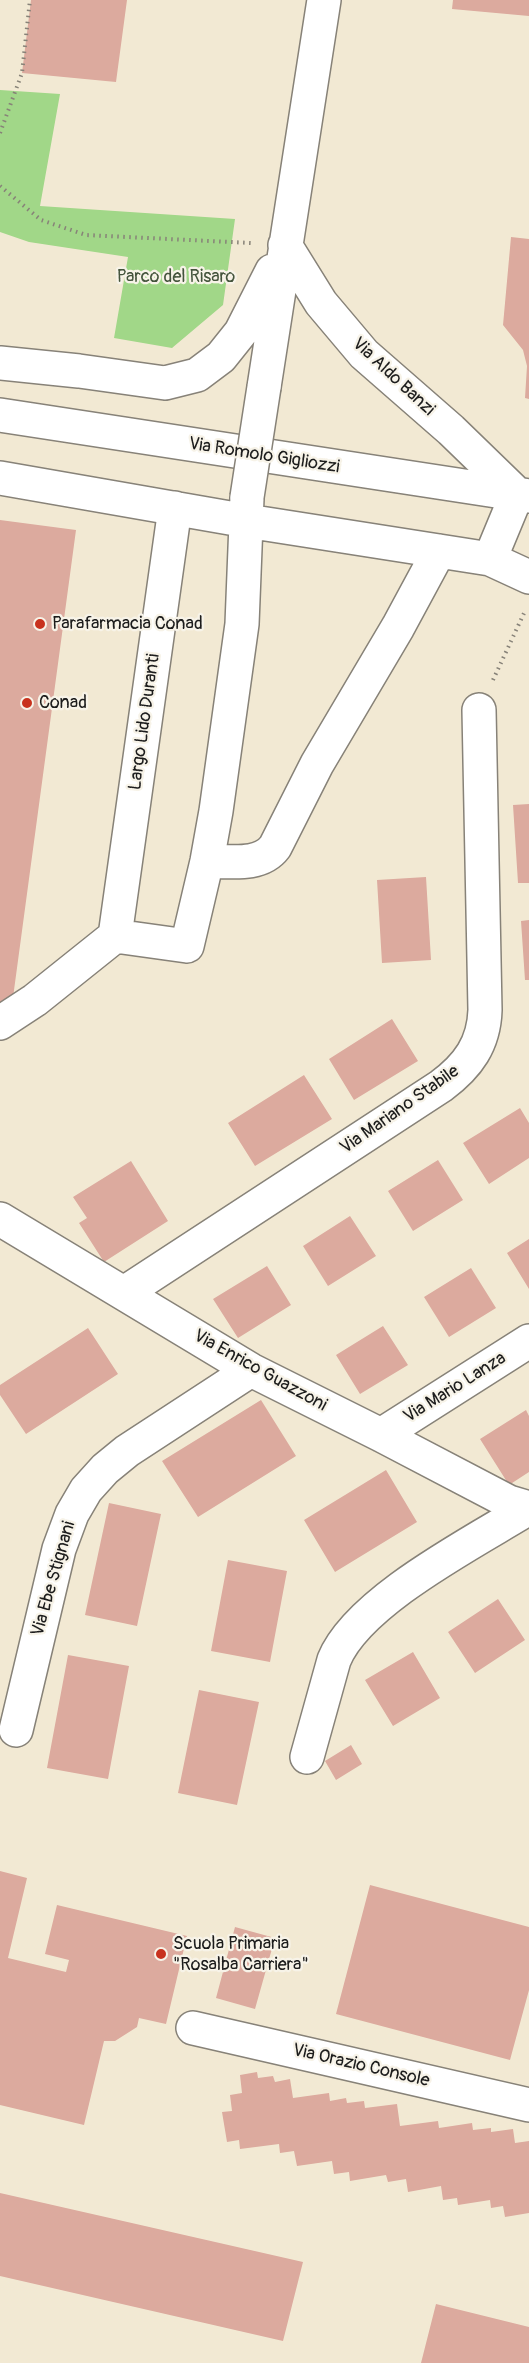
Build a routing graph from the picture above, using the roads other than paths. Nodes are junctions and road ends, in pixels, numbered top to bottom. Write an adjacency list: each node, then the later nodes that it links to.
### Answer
1 (324, 0): 2 (street)
2 (285, 245): 3 (street); 6 (street, Via Aldo Banzi); 8 (street, bridge)
3 (0, 363)
4 (0, 415): 6 (street, Via Romolo Gigliozzi)
5 (0, 478): 7 (street)
6 (523, 495): 10 (street)
7 (175, 508): 8 (street); 14 (street, Largo Lido Duranti)
8 (247, 509): 9 (street); 13 (street)
9 (439, 551): 10 (street); 13 (street)
10 (490, 559): 11 (street)
11 (529, 577)
12 (479, 710): 17 (street, Via Mariano Stabile)
13 (207, 861): 14 (street)
14 (115, 936): 15 (street)
15 (0, 1023)
16 (0, 1219): 17 (street, Via Enrico Guazzoni)
17 (124, 1293): 19 (street, Via Enrico Guazzoni)
18 (529, 1341): 20 (street, Via Mario Lanza)
19 (251, 1370): 20 (street, Via Enrico Guazzoni); 22 (street, Via Ebe Stignani)
20 (381, 1435): 21 (street, Via Enrico Guazzoni)
21 (529, 1508): 23 (street)
22 (16, 1730)
23 (307, 1757)
24 (193, 2028): 25 (street, Via Orazio Console)
25 (529, 2104)

